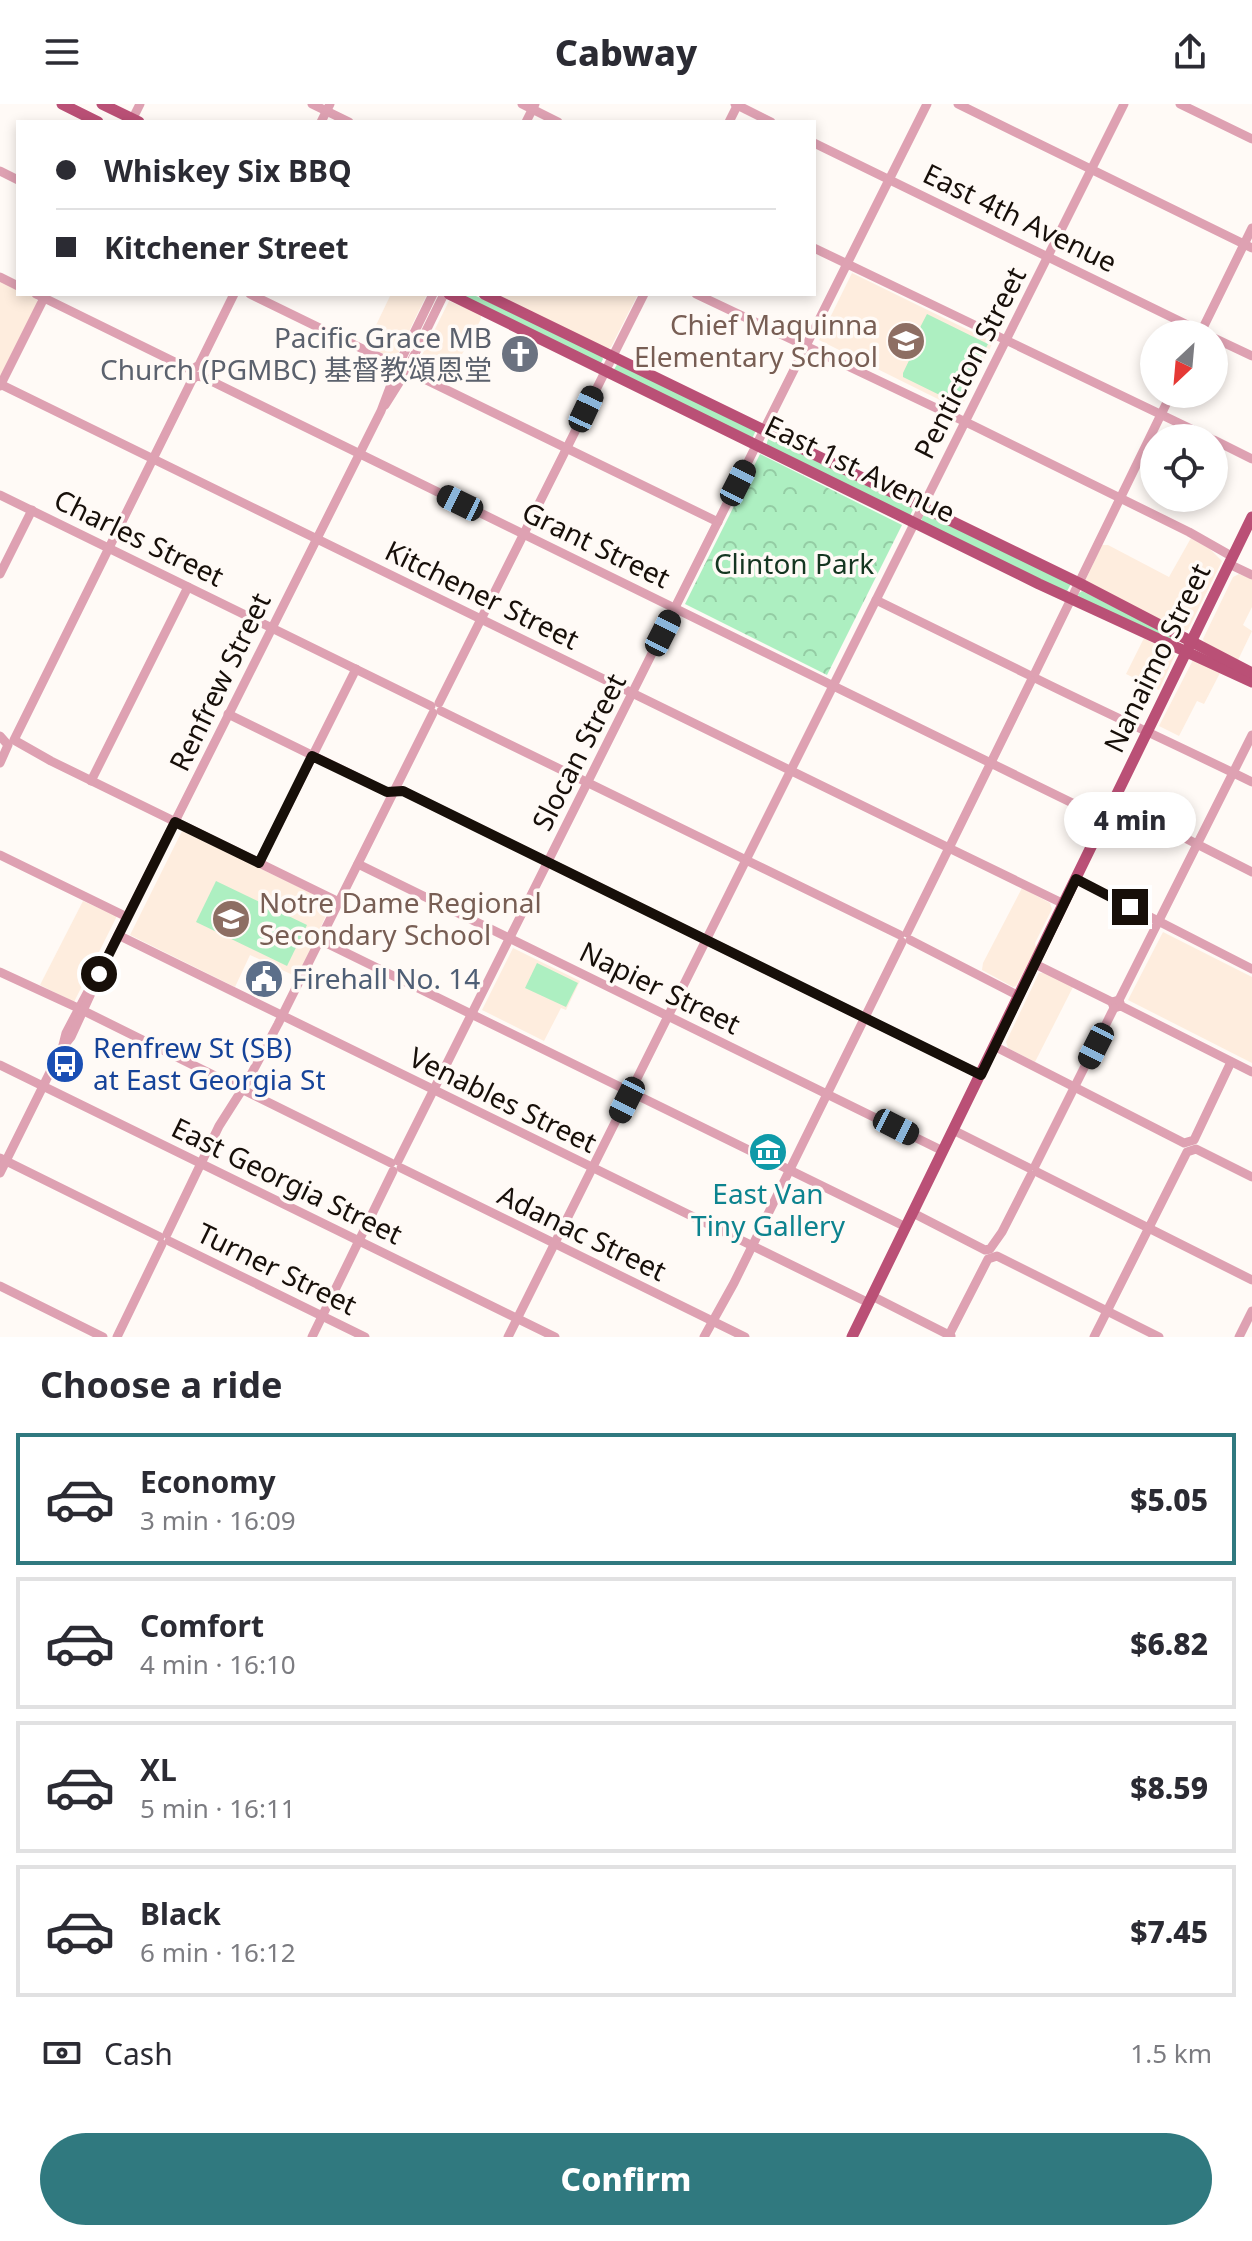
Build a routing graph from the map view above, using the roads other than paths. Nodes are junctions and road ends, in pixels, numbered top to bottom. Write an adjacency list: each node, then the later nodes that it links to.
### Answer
1 (62, 104): 12 (main road)
2 (102, 104): 13 (main road)
3 (312, 104): 11 (street)
4 (522, 104): 10 (street)
5 (736, 104): 16 (street)
6 (927, 104): 20 (street, Slocan Street)
7 (958, 104): 19 (street)
8 (1124, 104): 19 (street, Penticton Street)
9 (1180, 104): 17 (street)
10 (534, 106): 15 (street)
11 (328, 108): 14 (street)
12 (94, 120)
13 (132, 120)
14 (346, 120)
15 (555, 120)
16 (767, 120)
17 (1252, 139)
18 (816, 144): 20 (street, East 4th Avenue)
19 (1091, 169): 22 (street); 24 (street, Penticton Street)
20 (889, 179): 24 (street, East 4th Avenue); 25 (street, Slocan Street)
21 (1252, 228): 22 (street)
22 (1248, 246): 37 (street)
23 (816, 249): 25 (street)
24 (1048, 257): 36 (street, East 4th Avenue); 38 (street, Penticton Street)
25 (848, 263): 38 (street); 39 (street, Slocan Street)
26 (42, 296): 46 (street)
27 (44, 296): 45 (street, Grant Street)
28 (233, 296): 45 (street)
29 (254, 296): 43 (street)
30 (432, 296): 43 (street, Renfrew Street)
31 (445, 296): 43 (street, Renfrew Street)
32 (450, 296): 44 (main road, East 1st Avenue)
33 (488, 296): 41 (main road, East 1st Avenue)
34 (643, 296): 41 (street)
35 (700, 296): 39 (street)
36 (1176, 320)
37 (1210, 320)
38 (1006, 339): 48 (street); 49 (street, Penticton Street)
39 (807, 345): 49 (street); 51 (street, Slocan Street)
40 (1228, 345): 42 (street)
41 (612, 355): 44 (street); 51 (main road, East 1st Avenue)
42 (1252, 356)
43 (403, 368): 54 (street); 55 (street, Renfrew Street)
44 (604, 371): 52 (main road, East 1st Avenue); 54 (street)
45 (195, 373): 55 (street, Grant Street); 56 (street)
46 (0, 385): 56 (street, Kitchener Street)
47 (1164, 408): 48 (street)
48 (1161, 414): 50 (street); 59 (street)
49 (965, 421): 59 (street); 60 (street, Penticton Street)
50 (1181, 424)
51 (764, 430): 52 (street, Slocan Street); 60 (main road, East 1st Avenue)
52 (757, 445): 63 (street, Slocan Street); 64 (main road, East 1st Avenue)
53 (1228, 447): 57 (street)
54 (566, 448): 63 (street); 65 (street)
55 (360, 453): 65 (street, Grant Street); 66 (street, Renfrew Street)
56 (153, 458): 66 (street, Kitchener Street); 67 (street)
57 (1252, 459)
58 (0, 495): 61 (street, Charles Street)
59 (1120, 497): 68 (street); 71 (street)
60 (923, 507): 64 (street, Penticton Street); 71 (main road, East 1st Avenue)
61 (32, 510): 67 (street, Charles Street); 69 (street)
62 (1252, 517): 68 (main road, Nanaimo Street)
63 (718, 522): 75 (street, Slocan Street)
64 (915, 522): 73 (main road, East 1st Avenue); 74 (street, Penticton Street)
65 (524, 534): 75 (street, Grant Street); 76 (street)
66 (317, 539): 76 (street, Kitchener Street); 77 (street, Renfrew Street)
67 (108, 547): 72 (street, Charles Street); 89 (street)
68 (1231, 560): 70 (street); 78 (main road, Nanaimo Street)
69 (0, 574)
70 (1252, 575)
71 (1079, 583): 73 (street); 78 (main road, East 1st Avenue)
72 (188, 587): 77 (street, Charles Street); 95 (street)
73 (1072, 599): 78 (main road, East 1st Avenue); 81 (street)
74 (876, 600): 81 (street); 83 (street, Penticton Street)
75 (675, 608): 83 (street, Grant Street); 84 (street, Slocan Street)
76 (481, 619): 84 (street, Kitchener Street); 85 (street)
77 (271, 628): 79 (street, Charles Street); 86 (street, Renfrew Street)
78 (1189, 646): 80 (main road, East 1st Avenue); 82 (main road, East 1st Avenue); 87 (main road, Nanaimo Street)
79 (356, 669): 85 (street, Charles Street); 90 (street)
80 (1252, 673)
81 (1033, 677): 87 (street); 91 (street)
82 (1252, 682)
83 (833, 685): 91 (street, Grant Street); 93 (street, Penticton Street)
84 (632, 693): 93 (street, Kitchener Street); 96 (street, Slocan Street)
85 (436, 708): 96 (street, Charles Street); 98 (street)
86 (228, 714): 90 (street); 101 (street, Renfrew Street)
87 (1148, 732): 94 (street); 99 (main road, Nanaimo Street)
88 (1252, 735): 94 (street)
89 (7, 740): 92 (street); 95 (street)
90 (312, 756): 98 (street); 106 (street)
91 (991, 762): 100 (street, Grant Street); 103 (street)
92 (0, 763)
93 (791, 770): 103 (street, Kitchener Street); 105 (street, Penticton Street)
94 (1233, 772): 97 (street); 102 (street)
95 (91, 781): 101 (street)
96 (588, 782): 105 (street, Charles Street); 107 (street, Slocan Street)
97 (1252, 782)
98 (394, 791): 107 (street); 108 (street)
99 (1114, 802): 100 (main road, Nanaimo Street); 102 (street)
100 (1105, 819): 110 (main road, Nanaimo Street)
101 (175, 822): 106 (street); 113 (street, Renfrew Street)
102 (1197, 844): 109 (street); 114 (street)
103 (949, 848): 112 (street, Kitchener Street); 117 (street)
104 (0, 855): 113 (street)
105 (746, 860): 117 (street, Charles Street); 119 (street, Penticton Street)
106 (259, 863): 111 (street)
107 (547, 863): 116 (street, Slocan Street); 119 (street)
108 (358, 864): 111 (street); 116 (street, Napier Street)
109 (1252, 872)
110 (1076, 879): 112 (main road, Nanaimo Street); 114 (street)
111 (339, 902): 118 (street)
112 (1064, 904): 120 (main road, Nanaimo Street)
113 (127, 917): 115 (street, Renfrew Street)
114 (1158, 921): 121 (street); 124 (street)
115 (118, 935): 125 (street, Renfrew Street); 127 (street, Venables Street)
116 (510, 938): 126 (street, Slocan Street); 128 (street, Napier Street)
117 (904, 938): 123 (street, Charles Street); 129 (street)
118 (320, 940): 126 (street); 127 (street)
119 (706, 940): 128 (street, Penticton Street); 129 (street)
120 (1035, 964): 123 (main road, Nanaimo Street); 124 (street)
121 (1252, 969)
122 (0, 972): 125 (street, Adanac Street)
123 (1019, 996): 130 (main road, Nanaimo Street)
124 (1116, 1004): 131 (street); 136 (street)
125 (80, 1011): 135 (street, Renfrew Street); 137 (street, Adanac Street)
126 (471, 1014): 138 (street, Slocan Street); 139 (street)
127 (282, 1016): 137 (street); 138 (street, Venables Street)
128 (668, 1016): 139 (street, Penticton Street); 140 (street, Napier Street)
129 (864, 1018): 134 (street); 140 (street)
130 (994, 1046): 134 (main road, Nanaimo Street); 136 (street)
131 (1231, 1062): 133 (street); 142 (street)
132 (0, 1065): 135 (street, East Georgia Street)
133 (1252, 1072)
134 (981, 1075): 141 (main road, Nanaimo Street)
135 (43, 1086): 144 (street, Renfrew Street); 145 (street, East Georgia Street)
136 (1075, 1087): 142 (street); 149 (street)
137 (241, 1090): 145 (street); 146 (street, Adanac Street)
138 (434, 1090): 146 (street, Slocan Street); 147 (street, Venables Street)
139 (630, 1092): 147 (street, Penticton Street); 148 (street)
140 (827, 1094): 143 (street, Napier Street); 148 (street)
141 (953, 1130): 143 (main road, Nanaimo Street); 149 (street)
142 (1191, 1146): 151 (street); 154 (street)
143 (943, 1151): 152 (main road, Nanaimo Street)
144 (3, 1160): 150 (street, Renfrew Street); 155 (street, Turner Street)
145 (201, 1163): 155 (street); 156 (street, East Georgia Street)
146 (396, 1166): 156 (street, Slocan Street); 157 (street, Adanac Street)
147 (593, 1168): 157 (street, Penticton Street); 158 (street, Venables Street)
148 (789, 1170): 153 (street); 158 (street)
149 (1033, 1170): 154 (street); 159 (street)
150 (0, 1173)
151 (1252, 1177)
152 (913, 1213): 153 (main road, Nanaimo Street); 159 (street)
153 (906, 1227): 162 (main road, Nanaimo Street)
154 (1148, 1228): 160 (street); 163 (street)
155 (164, 1239): 165 (street, Turner Street); 170 (street)
156 (359, 1241): 165 (street, Slocan Street); 166 (street, East Georgia Street)
157 (555, 1244): 166 (street, Penticton Street); 167 (street, Adanac Street)
158 (753, 1246): 162 (street, Venables Street); 167 (street)
159 (991, 1253): 163 (street); 168 (street)
160 (1252, 1280)
161 (0, 1286): 169 (street)
162 (870, 1300): 168 (street, Venables Street); 177 (main road, Nanaimo Street)
163 (1107, 1311): 178 (street); 179 (street)
164 (1252, 1311): 180 (street)
165 (323, 1316): 171 (street, Slocan Street); 172 (street, Turner Street)
166 (517, 1318): 173 (street, Penticton Street); 174 (street, East Georgia Street)
167 (712, 1321): 175 (street); 176 (street, Adanac Street)
168 (950, 1336)
169 (103, 1337)
170 (117, 1337)
171 (312, 1337)
172 (365, 1337)
173 (508, 1337)
174 (555, 1337)
175 (704, 1337)
176 (745, 1337)
177 (852, 1337)
178 (1094, 1337)
179 (1159, 1337)
180 (1239, 1337)

